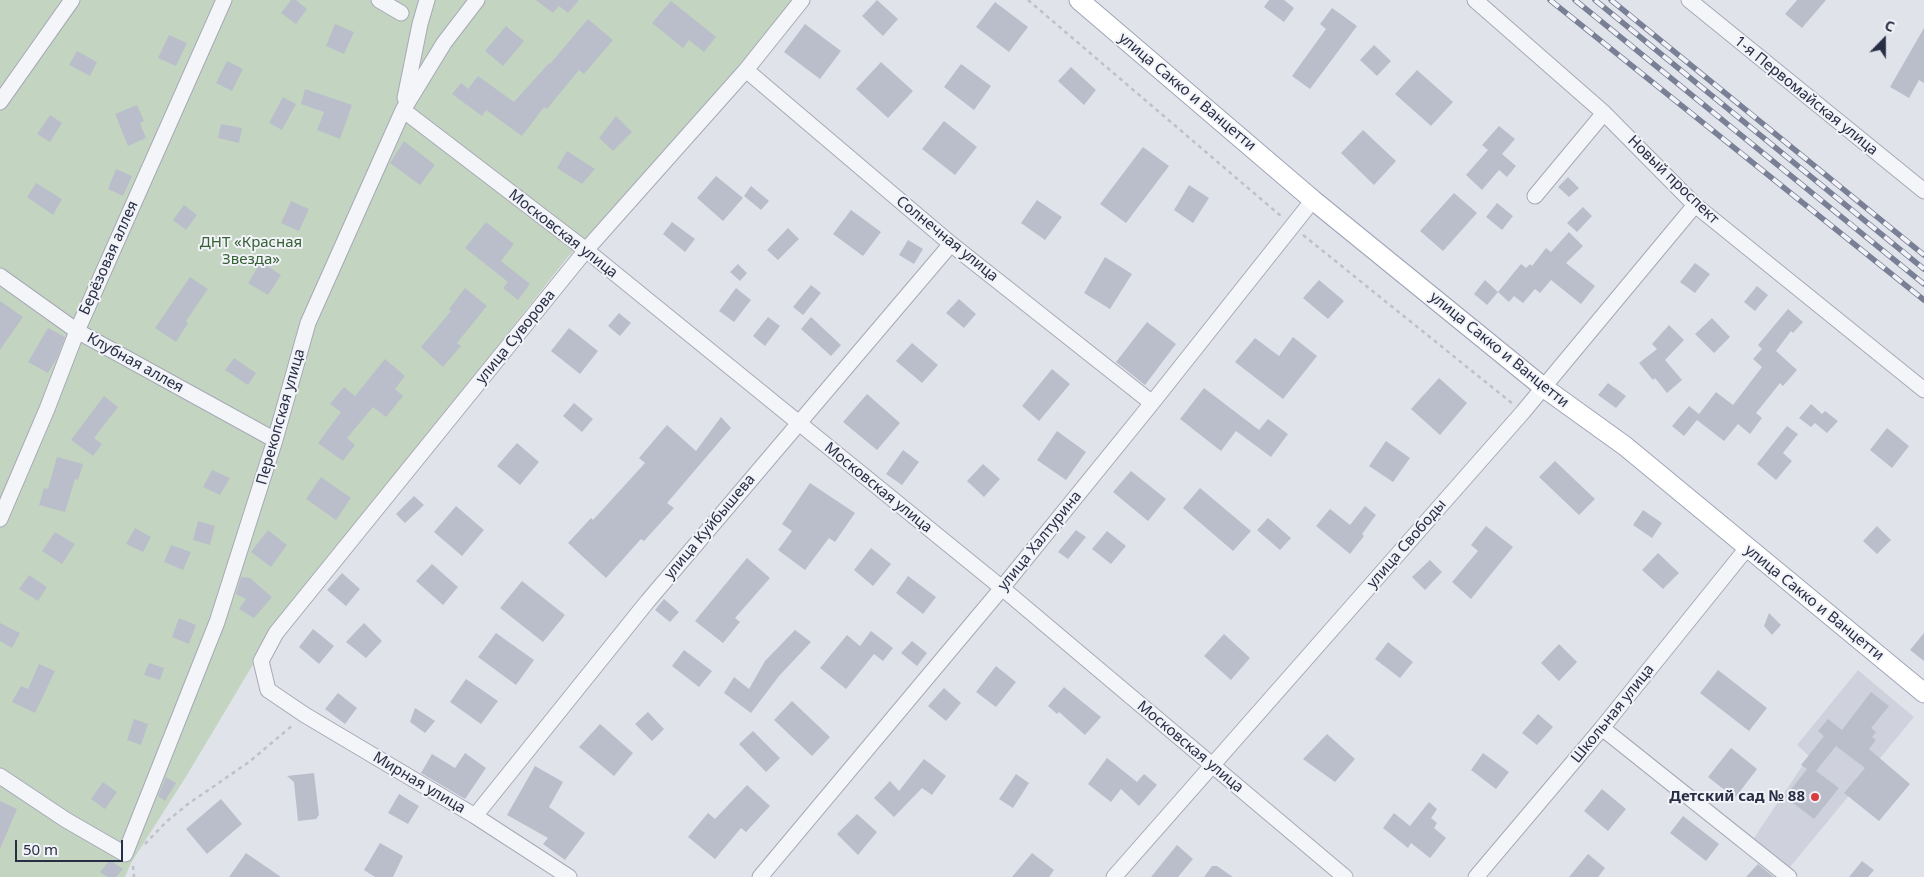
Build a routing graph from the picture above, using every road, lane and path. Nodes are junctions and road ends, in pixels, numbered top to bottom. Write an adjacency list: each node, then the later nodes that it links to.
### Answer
1 (72, 0): 13 (street)
2 (224, 0): 24 (street, Берёзовая аллея)
3 (379, 0): 11 (street)
4 (427, 0): 14 (street)
5 (477, 0): 14 (street, Перекопская улица)
6 (802, 0): 12 (street, улица Суворова)
7 (1028, 0): 20 (path)
8 (1079, 0): 18 (main road, улица Сакко и Ванцетти)
9 (1475, 0): 15 (street, Новый проспект)
10 (1689, 0): 16 (street, 1-я Первомайская улица)
11 (401, 13)
12 (746, 70): 21 (street, Солнечная улица); 22 (street, улица Суворова)
13 (0, 102)
14 (402, 110): 22 (street, Московская улица); 30 (street, Перекопская улица)
15 (1604, 113): 17 (street); 19 (street, Новый проспект)
16 (1924, 191)
17 (1535, 196)
18 (1313, 200): 20 (street, улица Халтурина); 25 (main road, улица Сакко и Ванцетти)
19 (1695, 205): 25 (street, улица Свободы); 26 (street, Новый проспект)
20 (1293, 226): 27 (street, улица Халтурина); 28 (path)
21 (951, 244): 27 (street, Солнечная улица); 29 (street, улица Куйбышева)
22 (586, 250): 29 (street, Московская улица); 34 (street, улица Суворова)
23 (0, 276): 24 (street, Клубная аллея)
24 (77, 331): 30 (street, Клубная аллея); 31 (street, Берёзовая аллея)
25 (1543, 387): 28 (street, улица Свободы); 32 (main road, улица Сакко и Ванцетти)
26 (1924, 390)
27 (1152, 403): 33 (street, улица Халтурина)
28 (1523, 412): 38 (street, улица Свободы)
29 (798, 423): 33 (street, Московская улица); 40 (street, улица Куйбышева)
30 (275, 440): 42 (street, Перекопская улица)
31 (0, 518)
32 (1747, 548): 35 (main road, улица Сакко и Ванцетти); 37 (street, Школьная улица)
33 (1002, 588): 38 (street, Московская улица); 45 (street, улица Халтурина)
34 (268, 690): 36 (street, Мирная улица)
35 (1924, 693)
36 (305, 715): 40 (street, Мирная улица); 41 (path)
37 (1602, 728): 48 (street, Школьная улица); 49 (street)
38 (1212, 766): 46 (street, улица Свободы); 47 (street, Московская улица)
39 (0, 776): 42 (street)
40 (475, 816): 44 (street, Мирная улица)
41 (143, 846)
42 (128, 856): 43 (path)
43 (134, 877)
44 (569, 877)
45 (760, 877)
46 (1114, 877)
47 (1345, 877)
48 (1476, 877)
49 (1789, 877)

